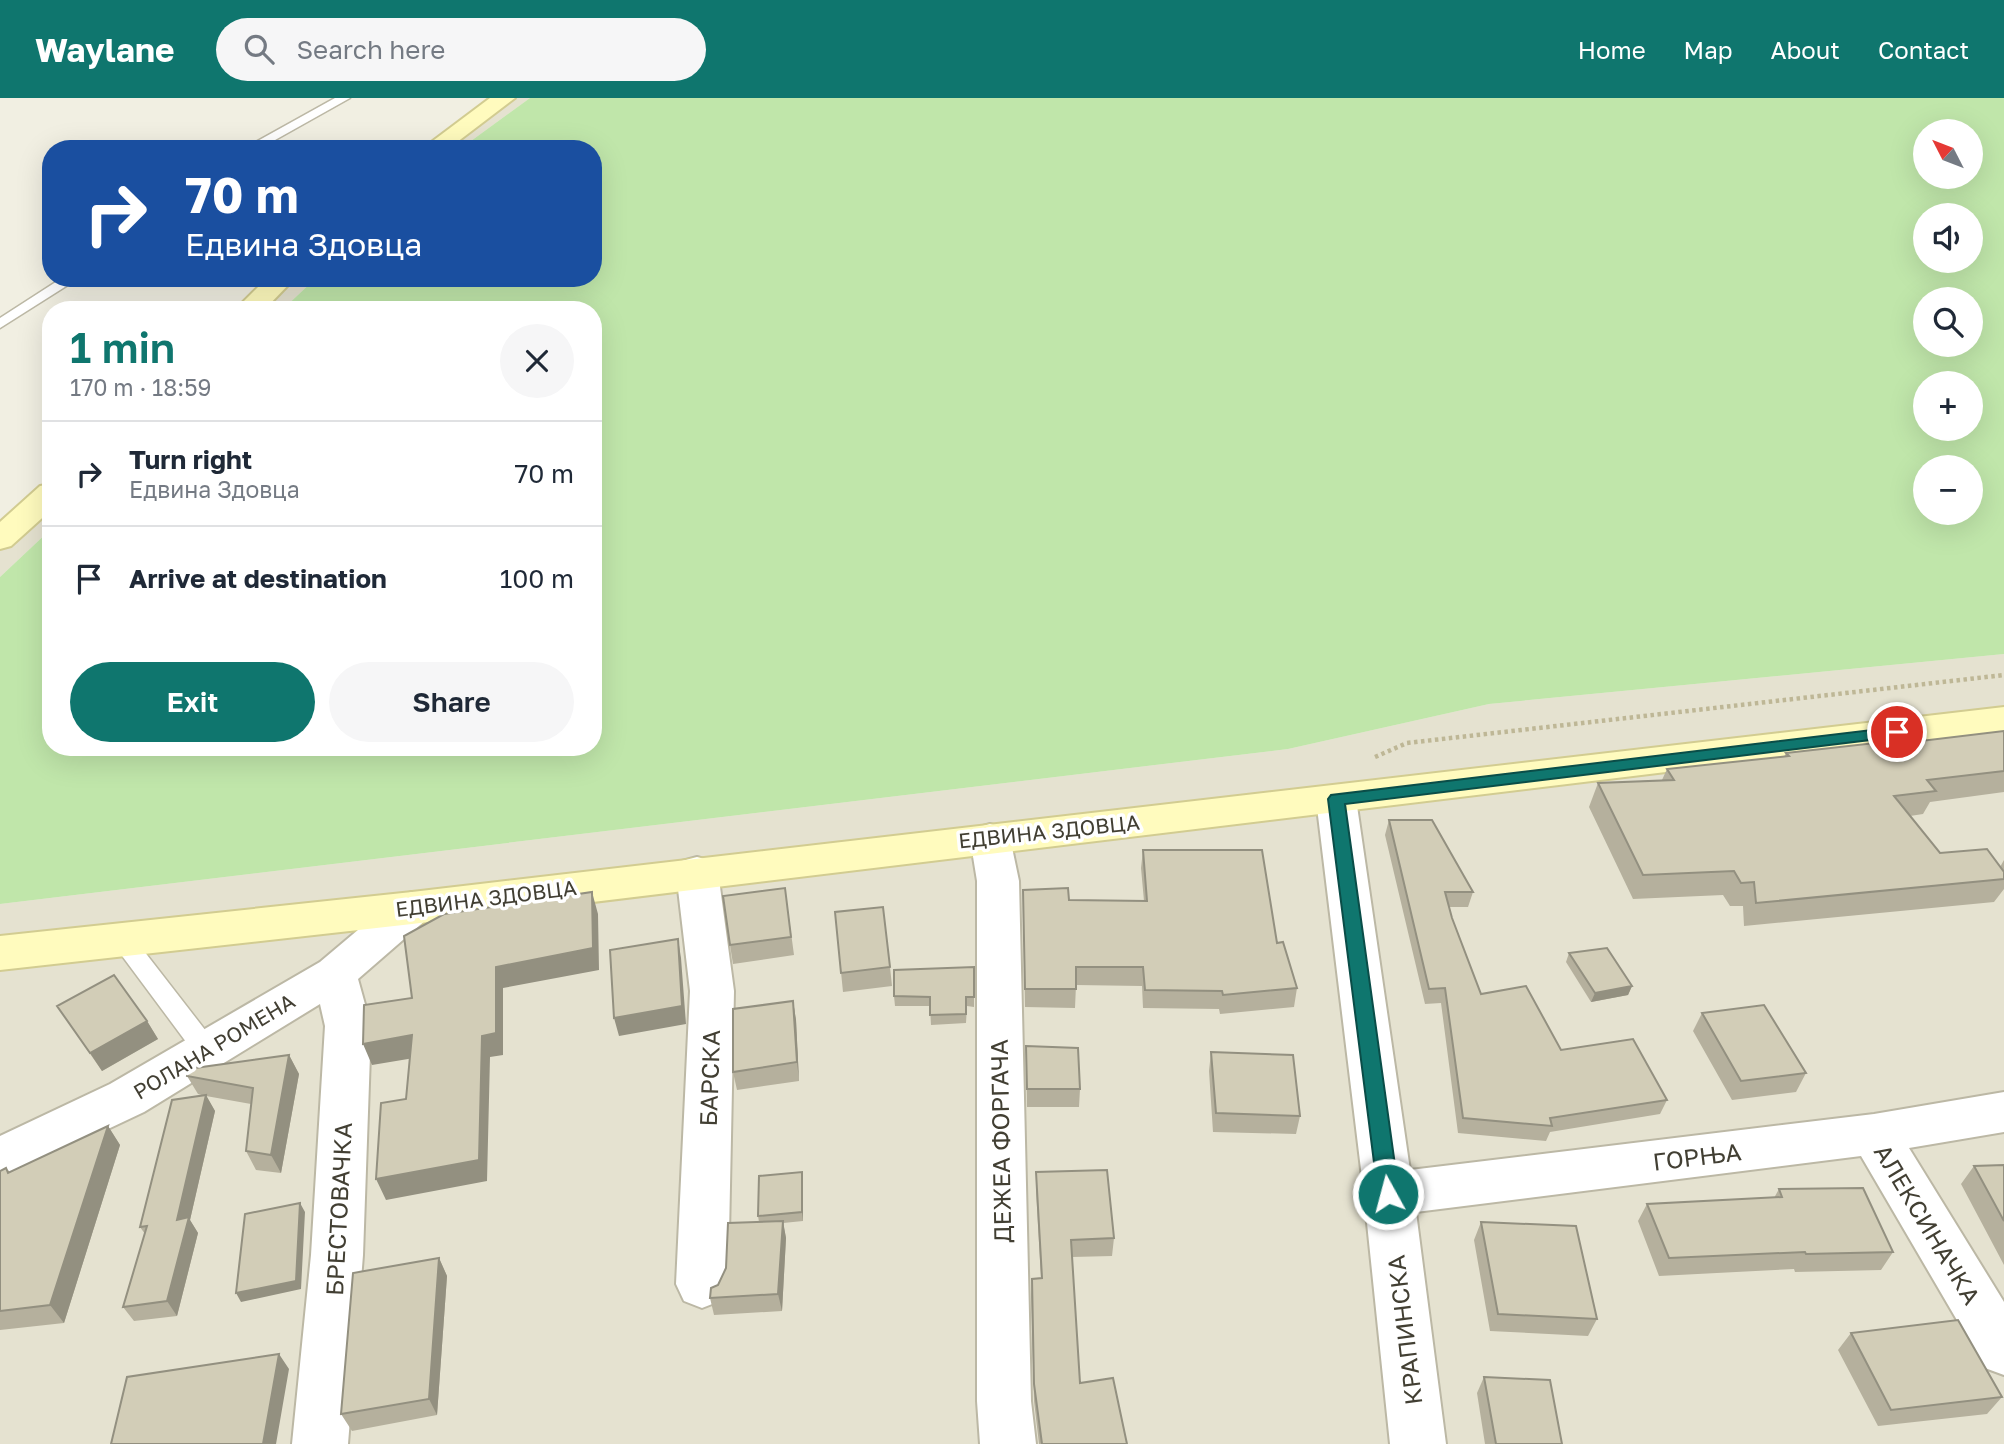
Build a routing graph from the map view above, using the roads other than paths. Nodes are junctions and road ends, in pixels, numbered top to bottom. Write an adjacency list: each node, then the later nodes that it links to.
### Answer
1 (344, 98): 3 (lane)
2 (504, 98): 4 (main road)
3 (266, 140)
4 (446, 140)
5 (58, 287): 8 (lane)
6 (272, 287): 7 (main road)
7 (258, 301)
8 (0, 324)
9 (42, 501): 10 (main road)
10 (0, 539)
11 (2004, 719): 12 (main road, ЕДВИНА ЗДОВЦА)
12 (1336, 799): 13 (main road, ЕДВИНА ЗДОВЦА); 23 (street, КРАПИНСКА)
13 (990, 838): 14 (main road, ЕДВИНА ЗДОВЦА); 27 (street, ДЕЖЕА ФОРГАЧА)
14 (697, 872): 15 (main road, ЕДВИНА ЗДОВЦА); 24 (street, БАРСКА)
15 (412, 908): 16 (main road, ЕДВИНА ЗДОВЦА); 18 (street, РОЛАНА РОМЕНА)
16 (108, 940): 17 (main road, ЕДВИНА ЗДОВЦА); 19 (lane)
17 (0, 953)
18 (335, 974): 19 (street, РОЛАНА РОМЕНА); 26 (street, БРЕСТОВАЧКА)
19 (207, 1051): 22 (street, РОЛАНА РОМЕНА)
20 (2004, 1112): 21 (street, ГОРЊА)
21 (1874, 1134): 23 (street, ГОРЊА); 25 (street, АЛЕКСИНАЧКА)
22 (0, 1159)
23 (1388, 1194): 28 (street, КРАПИНСКА)
24 (702, 1284)
25 (2004, 1350)
26 (320, 1444)
27 (1009, 1444)
28 (1418, 1444)

